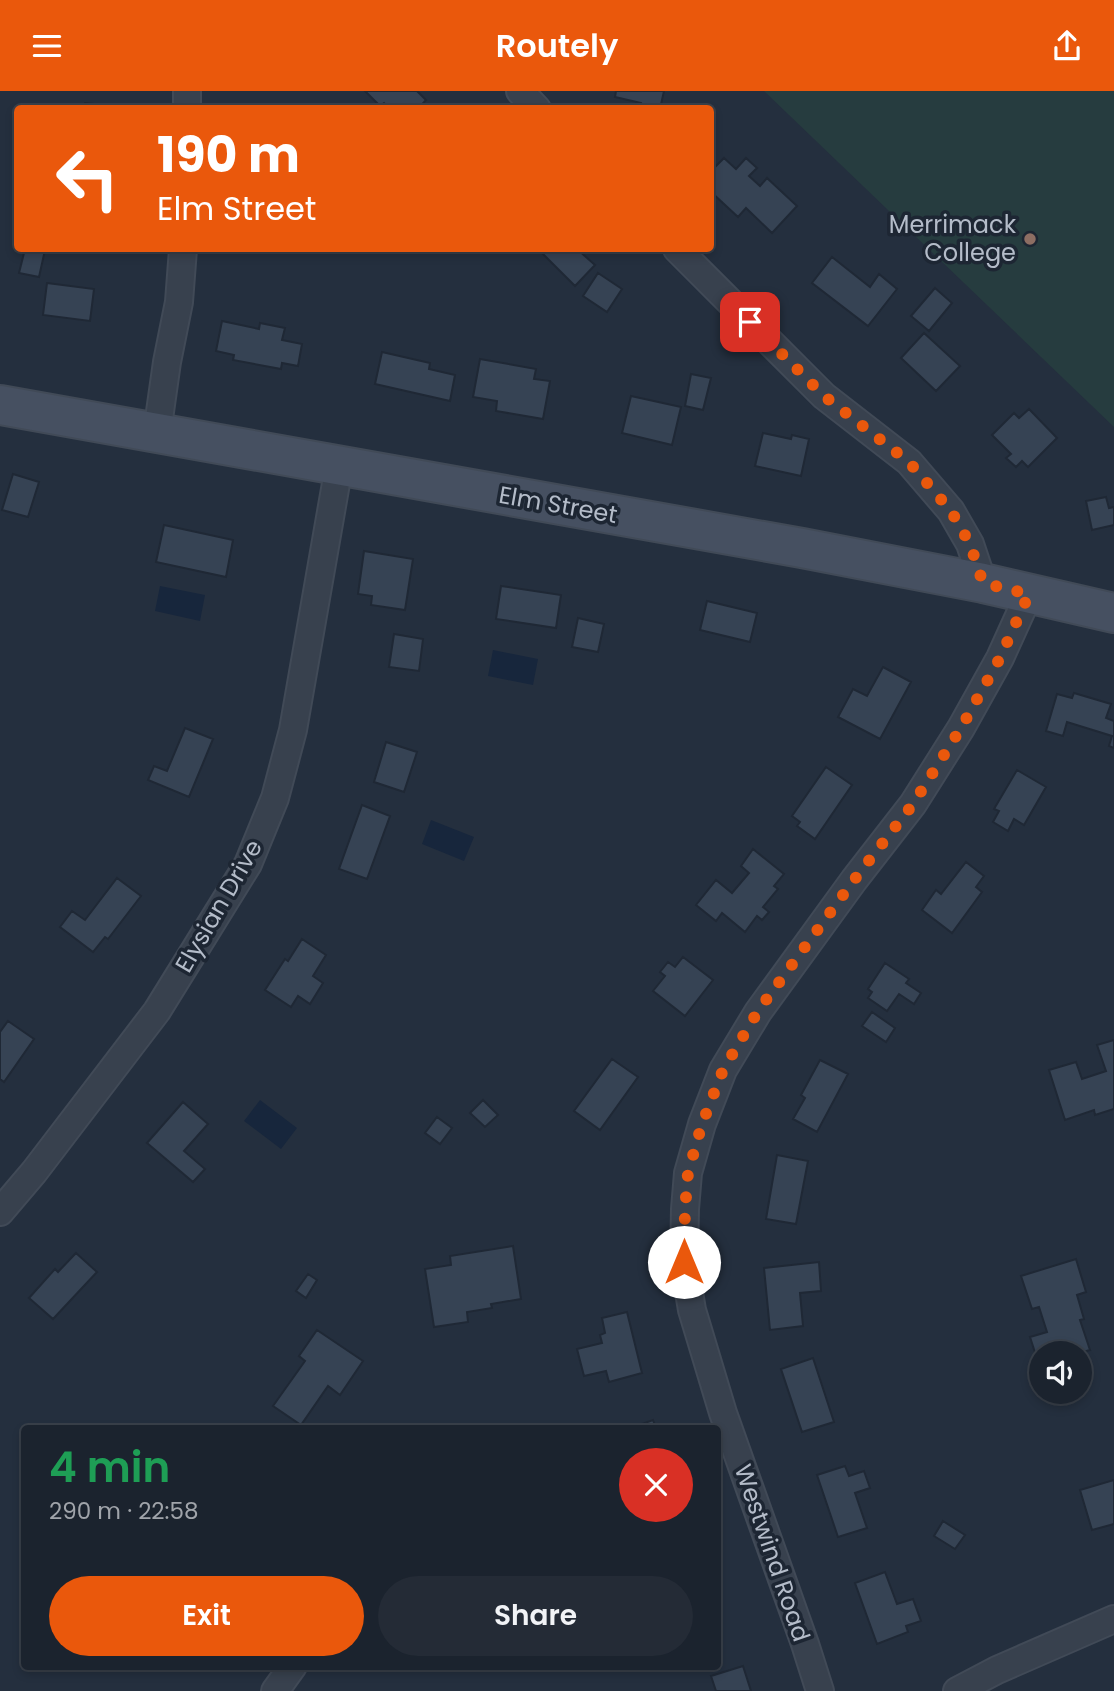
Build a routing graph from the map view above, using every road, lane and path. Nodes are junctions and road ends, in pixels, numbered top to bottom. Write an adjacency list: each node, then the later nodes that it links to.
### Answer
1 (520, 91): 2 (street)
2 (533, 105)
3 (183, 252): 6 (street)
4 (680, 252): 8 (street)
5 (0, 405): 6 (main road, Elm Street)
6 (157, 433): 7 (main road, Elm Street)
7 (340, 466): 8 (main road, Elm Street); 11 (street, Elysian Drive)
8 (983, 583): 9 (main road, Elm Street)
9 (1029, 594): 10 (main road, Elm Street); 15 (street, Westwind Road)
10 (1114, 613)
11 (0, 1212)
12 (1114, 1619): 16 (street)
13 (290, 1670): 14 (street)
14 (275, 1691)
15 (820, 1691)
16 (957, 1691)

